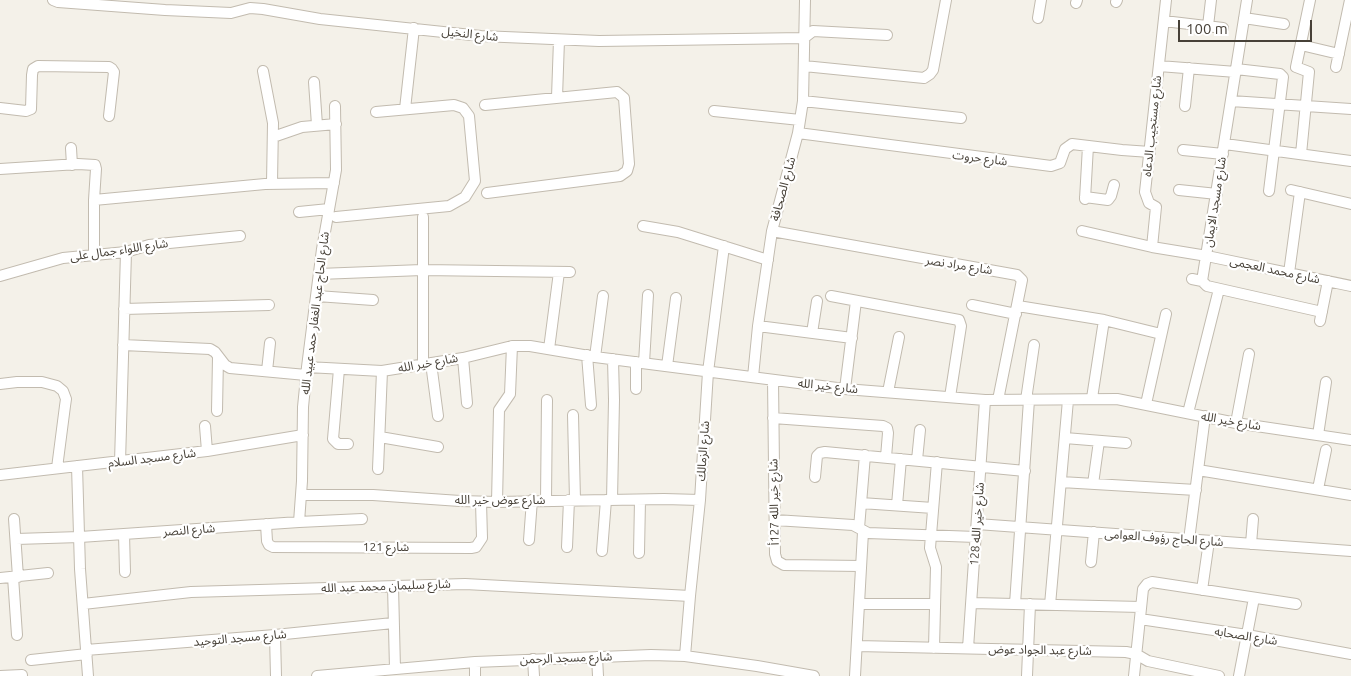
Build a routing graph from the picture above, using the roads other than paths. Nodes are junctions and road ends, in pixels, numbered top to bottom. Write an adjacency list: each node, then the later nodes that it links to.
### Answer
1 (53, 0): 15 (street, شارع النخيل)
2 (804, 0): 18 (street, شارع الصحافة)
3 (946, 0): 22 (street)
4 (1041, 0): 10 (street)
5 (1166, 0): 12 (street, شارع مستجيب الدعاه)
6 (1211, 0): 14 (street)
7 (1247, 0): 11 (street, شارع مسجد الايمان)
8 (1310, 0): 20 (street)
9 (1350, 0): 21 (street)
10 (1038, 18)
11 (1244, 18): 13 (street); 26 (street, شارع مسجد الايمان)
12 (1164, 21): 14 (street); 23 (street, شارع مستجيب الدعاه)
13 (1284, 24)
14 (1208, 26): 16 (street)
15 (414, 28): 19 (street, شارع النخيل); 38 (street)
16 (1223, 28)
17 (887, 35): 18 (street, شارع النخيل)
18 (804, 38): 19 (street, شارع النخيل); 22 (street, شارع الصحافة)
19 (559, 40): 29 (street)
20 (1301, 45): 21 (street); 34 (street)
21 (1338, 54): 24 (street)
22 (804, 66): 31 (street, شارع الصحافة)
23 (1159, 66): 25 (street); 54 (street, شارع مستجيب الدعاه)
24 (1336, 66)
25 (1189, 68): 26 (street); 36 (street)
26 (1236, 70): 30 (street, شارع مسجد الايمان); 33 (street)
27 (263, 71): 48 (street)
28 (314, 82): 46 (street)
29 (557, 98): 32 (street); 64 (street)
30 (1231, 101): 33 (street); 51 (street, شارع مسجد الايمان)
31 (803, 102): 43 (street); 44 (street, شارع الصحافة)
32 (485, 105)
33 (1280, 105): 34 (street); 53 (street)
34 (1306, 105): 39 (street); 55 (street)
35 (335, 106): 45 (street, شارع الحاج عبد الغفار حمد عبيد الله)
36 (1185, 106)
37 (0, 108): 42 (street)
38 (405, 109): 41 (street); 70 (street)
39 (1351, 109)
40 (714, 111): 44 (street)
41 (376, 112)
42 (108, 116)
43 (961, 118)
44 (800, 120): 47 (street, شارع الصحافة)
45 (336, 124): 46 (street); 59 (street, شارع الحاج عبد الغفار حمد عبيد الله)
46 (317, 125): 48 (street)
47 (798, 133): 49 (street, شارع حروت); 73 (street, شارع الصحافة)
48 (273, 137): 60 (street)
49 (1088, 146): 54 (street, شارع حروت); 61 (street)
50 (71, 148): 57 (street)
51 (1224, 149): 52 (street); 53 (street); 65 (street, شارع مسجد الايمان)
52 (1184, 150)
53 (1274, 150): 55 (street); 63 (street)
54 (1150, 152): 77 (street, شارع مستجيب الدعاه)
55 (1301, 154): 56 (street)
56 (1351, 161)
57 (72, 165): 58 (street); 66 (street)
58 (0, 169)
59 (334, 182): 60 (street); 68 (street, شارع الحاج عبد الغفار حمد عبيد الله)
60 (272, 184): 66 (street)
61 (1114, 185)
62 (1179, 190): 65 (street)
63 (1269, 191)
64 (487, 193)
65 (1217, 194): 80 (street, شارع مسجد الايمان)
66 (94, 200): 79 (street)
67 (1351, 204): 85 (street)
68 (329, 209): 69 (street); 86 (street, شارع الحاج عبد الغفار حمد عبيد الله)
69 (299, 212)
70 (336, 217)
71 (423, 217): 82 (street)
72 (643, 226): 76 (street)
73 (772, 231): 81 (street, شارع الصحافة); 102 (street, شارع مراد نصر)
74 (1082, 231): 77 (street, شارع محمد العجمى)
75 (240, 236): 78 (street, شارع اللواء جمال على)
76 (724, 246): 81 (street); 127 (street, شارع الزمالك)
77 (1152, 247): 80 (street, شارع محمد العجمى)
78 (126, 252): 79 (street, شارع اللواء جمال على); 101 (street)
79 (94, 255): 87 (street, شارع اللواء جمال على)
80 (1207, 256): 85 (street, شارع محمد العجمى); 90 (street, شارع مسجد الايمان)
81 (768, 260): 105 (street, شارع الصحافة)
82 (422, 270): 83 (street); 86 (street); 121 (street)
83 (559, 272): 84 (street); 114 (street)
84 (570, 272)
85 (1289, 273): 88 (street, شارع محمد العجمى)
86 (319, 274): 92 (street, شارع الحاج عبد الغفار حمد عبيد الله)
87 (0, 276)
88 (1328, 281): 89 (street, شارع محمد العجمى); 90 (street, شارع مسجد الايمان)
89 (1351, 286)
90 (1219, 289): 146 (street)
91 (648, 295): 120 (street)
92 (317, 296): 96 (street); 125 (street, شارع الحاج عبد الغفار حمد عبيد الله)
93 (603, 296): 116 (street)
94 (831, 296): 98 (street)
95 (676, 298): 122 (street)
96 (373, 300)
97 (816, 301): 106 (street)
98 (856, 301): 109 (street); 135 (street)
99 (269, 305): 101 (street)
100 (972, 305): 102 (street)
101 (124, 309): 112 (street)
102 (1017, 310): 104 (street); 139 (street, شارع مراد نصر)
103 (1166, 314): 107 (street)
104 (1104, 320): 107 (street); 136 (street)
105 (758, 326): 106 (street); 128 (street, شارع الصحافة)
106 (812, 333): 109 (street)
107 (1161, 334): 143 (street)
108 (899, 337): 134 (street)
109 (852, 338): 133 (street)
110 (270, 342): 124 (street)
111 (1034, 344): 140 (street)
112 (123, 345): 117 (street, شارع خير الله); 169 (street)
113 (512, 346): 114 (street, شارع خير الله); 118 (street, شارع خير الله); 192 (street)
114 (549, 349): 116 (street, شارع خير الله)
115 (1248, 354): 151 (street)
116 (592, 356): 119 (street, شارع خير الله); 144 (street)
117 (218, 357): 124 (street, شارع خير الله); 145 (street)
118 (463, 358): 121 (street, شارع خير الله); 142 (street)
119 (613, 359): 120 (street, شارع خير الله); 188 (street)
120 (640, 362): 122 (street, شارع خير الله); 132 (street)
121 (427, 364): 126 (street, شارع خير الله); 148 (street)
122 (667, 366): 127 (street, شارع خير الله)
123 (339, 369): 125 (street, شارع خير الله); 126 (street, شارع خير الله); 161 (street)
124 (268, 371): 125 (street, شارع خير الله)
125 (306, 371): 154 (street, شارع الحاج عبد الغفار حمد عبيد الله)
126 (382, 371): 156 (street)
127 (708, 372): 128 (street, شارع خير الله); 190 (street, شارع الزمالك)
128 (752, 377): 129 (street, شارع خير الله)
129 (773, 380): 133 (street, شارع خير الله); 150 (street, شارع خير الله 127أ)
130 (1326, 382): 155 (street)
131 (0, 384): 172 (street)
132 (636, 389)
133 (846, 389): 134 (street, شارع خير الله)
134 (888, 392): 135 (street, شارع خير الله)
135 (950, 397): 138 (street, شارع خير الله)
136 (1092, 398): 141 (street, شارع خير الله); 143 (street, شارع خير الله)
137 (547, 400): 186 (street)
138 (985, 400): 139 (street, شارع خير الله); 173 (street, شارع خير الله 128)
139 (998, 400): 140 (street, شارع خير الله)
140 (1028, 400): 141 (street, شارع خير الله); 176 (street)
141 (1068, 400): 157 (street)
142 (467, 403)
143 (1146, 404): 146 (street, شارع خير الله)
144 (591, 406)
145 (217, 411)
146 (1188, 413): 149 (street, شارع خير الله)
147 (573, 415): 187 (street)
148 (438, 416)
149 (1205, 416): 151 (street, شارع خير الله); 175 (street)
150 (773, 418): 166 (street); 199 (street, شارع خير الله 127أ)
151 (1236, 423): 155 (street, شارع خير الله)
152 (205, 426): 164 (street)
153 (920, 430): 168 (street)
154 (303, 435): 164 (street, شارع مسجد السلام); 183 (street, شارع الحاج عبد الغفار حمد عبيد الله)
155 (1318, 435): 158 (street, شارع خير الله)
156 (380, 437): 162 (street); 174 (street)
157 (1065, 438): 159 (street); 179 (street)
158 (1351, 440)
159 (1099, 441): 160 (street); 180 (street)
160 (1126, 443)
161 (348, 444)
162 (438, 447)
163 (1326, 450): 182 (street)
164 (207, 451): 169 (street, شارع مسجد السلام)
165 (865, 455): 166 (street); 178 (street); 193 (street)
166 (886, 457): 167 (street)
167 (901, 458): 168 (street); 194 (street)
168 (917, 460): 170 (street)
169 (120, 462): 171 (street, شارع مسجد السلام)
170 (937, 462): 173 (street); 195 (street)
171 (77, 466): 172 (street, شارع مسجد السلام); 210 (street)
172 (57, 468): 177 (street, شارع مسجد السلام)
173 (981, 468): 176 (street); 202 (street, شارع خير الله 128)
174 (378, 469)
175 (1198, 470): 181 (street); 182 (street)
176 (1024, 471): 203 (street)
177 (0, 475)
178 (815, 477)
179 (1061, 482): 180 (street); 205 (street)
180 (1093, 484): 181 (street)
181 (1196, 490): 213 (street)
182 (1318, 490): 184 (street)
183 (301, 495): 191 (street, شارع عوض خير الله); 200 (street, شارع الحاج عبد الغفار حمد عبيد الله)
184 (1351, 495)
185 (532, 500): 186 (street, شارع عوض خير الله); 192 (street, شارع عوض خير الله); 212 (street)
186 (546, 500): 187 (street, شارع عوض خير الله)
187 (572, 500): 188 (street, شارع عوض خير الله); 216 (street)
188 (609, 500): 189 (street, شارع عوض خير الله); 218 (street)
189 (640, 500): 190 (street, شارع عوض خير الله); 219 (street)
190 (700, 500): 228 (street, شارع الزمالك)
191 (481, 502): 192 (street, شارع عوض خير الله); 201 (street, شارع 121)
192 (497, 502)
193 (861, 503): 194 (street); 204 (street)
194 (897, 505): 195 (street)
195 (933, 508): 208 (street)
196 (14, 519): 211 (street)
197 (362, 519): 200 (street, شارع النصر)
198 (1253, 519): 215 (street)
199 (774, 520): 204 (street); 221 (street, شارع خير الله 127أ)
200 (298, 522): 201 (street, شارع النصر)
201 (266, 524): 207 (street, شارع النصر)
202 (977, 524): 203 (street, شارع الحاج رؤوف العوامى); 209 (street, شارع خير الله 128)
203 (1021, 527): 205 (street, شارع الحاج رؤوف العوامى); 234 (street)
204 (861, 530): 208 (street); 221 (street)
205 (1057, 530): 206 (street, شارع الحاج رؤوف العوامى); 237 (street)
206 (1094, 532): 213 (street, شارع الحاج رؤوف العوامى); 220 (street)
207 (124, 534): 210 (street, شارع النصر); 222 (street)
208 (931, 535): 209 (street); 233 (street)
209 (976, 537): 230 (street, شارع خير الله 128)
210 (80, 538): 211 (street, شارع النصر); 231 (street)
211 (16, 539): 224 (street)
212 (529, 540)
213 (1189, 540): 214 (street, شارع الحاج رؤوف العوامى)
214 (1209, 541): 215 (street, شارع الحاج رؤوف العوامى); 227 (street)
215 (1251, 544): 217 (street, شارع الحاج رؤوف العوامى)
216 (567, 547)
217 (1351, 550)
218 (602, 551)
219 (639, 553)
220 (1091, 562)
221 (861, 566): 232 (street)
222 (125, 572)
223 (48, 573): 224 (street)
224 (16, 577): 225 (street); 242 (street)
225 (0, 578)
226 (393, 586): 228 (street, شارع سليمان محمد عبد الله); 231 (street, شارع سليمان محمد عبد الله); 240 (street)
227 (1202, 590): 229 (street); 238 (street)
228 (690, 596): 251 (street, شارع الزمالك)
229 (1254, 598): 236 (street); 241 (street)
230 (972, 603): 234 (street); 246 (street, شارع خير الله 128)
231 (83, 604): 248 (street)
232 (859, 604): 233 (street); 244 (street)
233 (935, 604): 245 (street)
234 (1015, 604): 235 (street)
235 (1030, 604): 237 (street); 247 (street)
236 (1296, 604)
237 (1050, 605): 238 (street)
238 (1141, 607): 239 (street)
239 (1140, 619): 241 (street, شارع الصحابه); 249 (street)
240 (393, 623): 243 (street, شارع مسجد التوحيد); 256 (street)
241 (1247, 635): 250 (street, شارع الصحابه); 272 (street)
242 (17, 636)
243 (275, 636): 248 (street, شارع مسجد التوحيد); 262 (street)
244 (857, 646): 245 (street, شارع عبد الجواد عوض); 268 (street)
245 (934, 648): 246 (street, شارع عبد الجواد عوض)
246 (968, 648): 247 (street, شارع عبد الجواد عوض)
247 (1028, 650): 249 (street, شارع عبد الجواد عوض); 269 (street)
248 (87, 652): 254 (street, شارع مسجد التوحيد); 261 (street)
249 (1136, 654): 270 (street); 271 (street, شارع عبد الجواد عوض)
250 (1351, 654)
251 (685, 656): 252 (street, شارع مسجد الرحمن); 258 (street, شارع مسجد الرحمن)
252 (597, 657): 253 (street, شارع مسجد الرحمن); 266 (street)
253 (533, 659): 255 (street, شارع مسجد الرحمن); 265 (street)
254 (31, 660)
255 (475, 662): 257 (street, شارع مسجد الرحمن); 264 (street)
256 (395, 669): 257 (street, شارع مسجد الرحمن); 263 (street, شارع مسجد الرحمن)
257 (420, 671)
258 (756, 671): 267 (street, شارع مسجد الرحمن)
259 (22, 674): 260 (street)
260 (0, 676)
261 (88, 676)
262 (276, 676)
263 (317, 676)
264 (475, 676)
265 (534, 676)
266 (598, 676)
267 (814, 676)
268 (855, 676)
269 (1027, 676)
270 (1134, 676)
271 (1219, 676)
272 (1239, 676)

